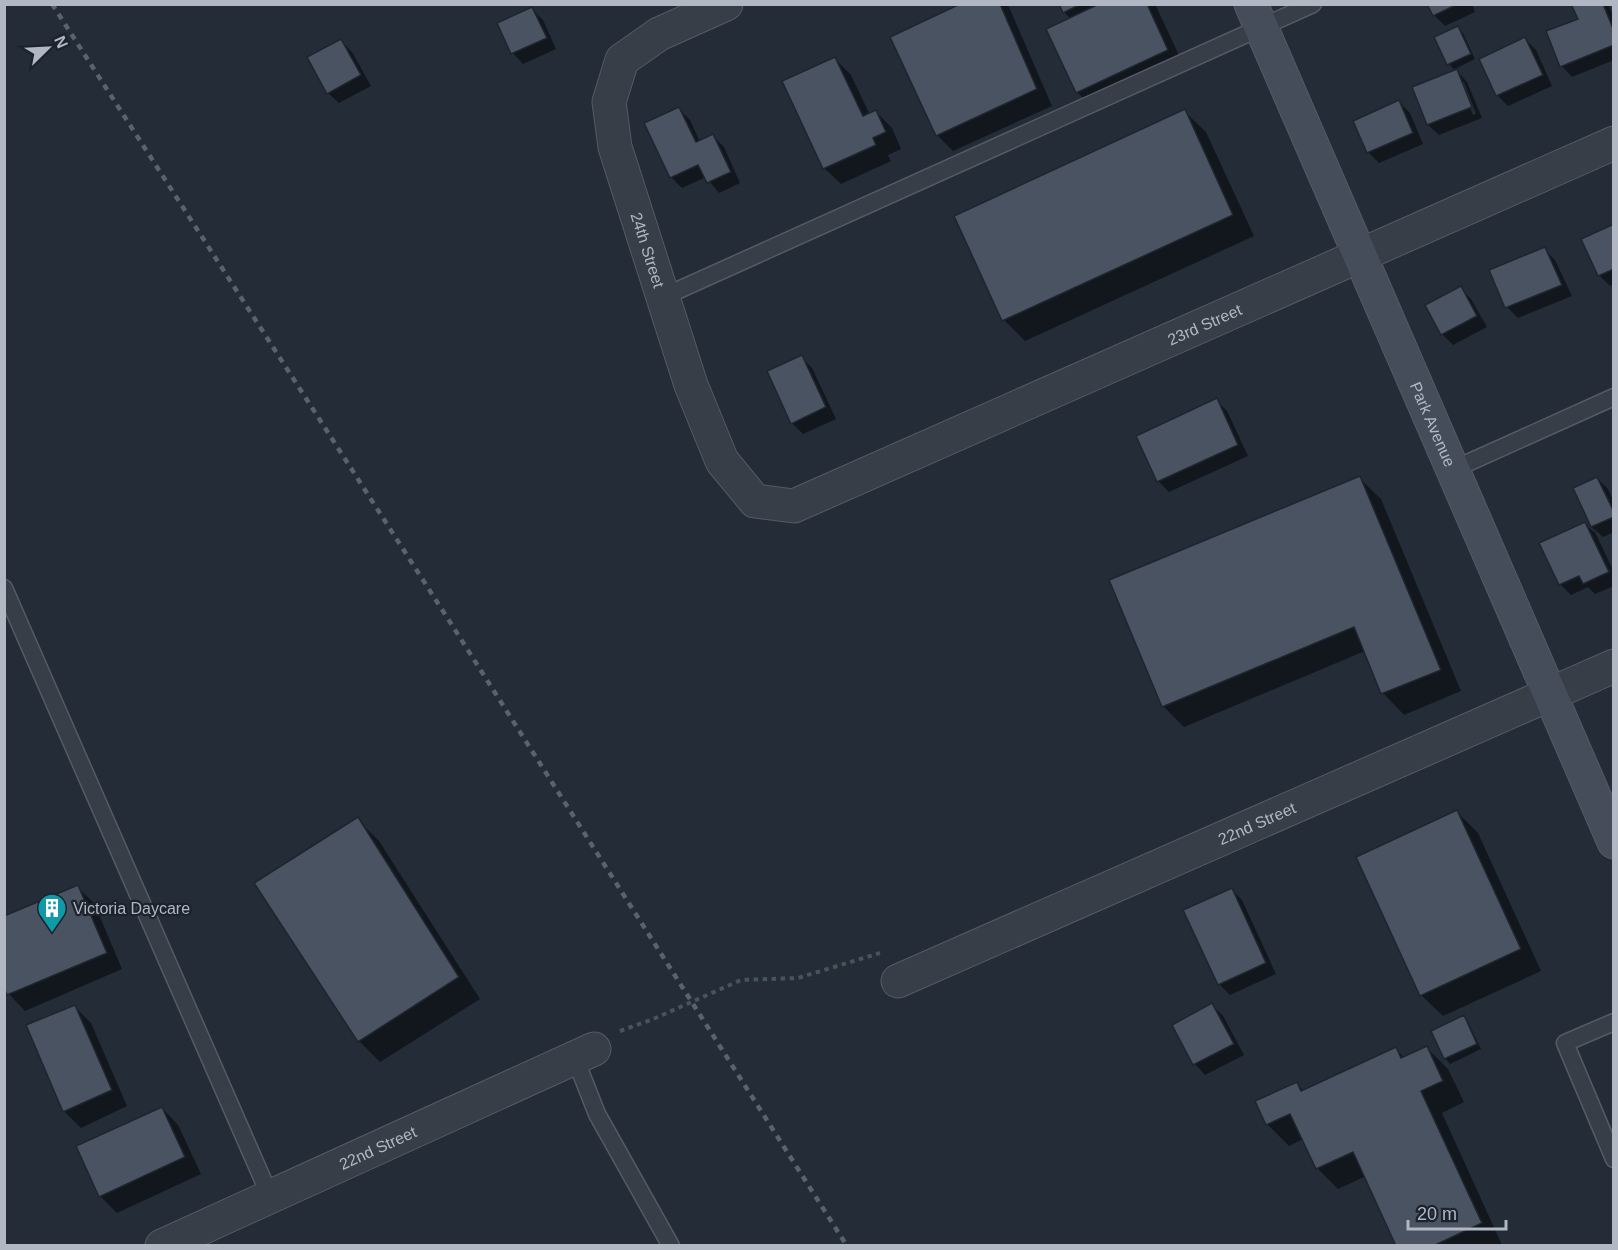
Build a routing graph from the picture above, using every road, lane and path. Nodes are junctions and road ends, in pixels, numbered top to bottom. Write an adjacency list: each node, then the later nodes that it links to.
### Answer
1 (726, 4): 6 (street, 24th Street)
2 (1313, 4): 3 (lane)
3 (1256, 16): 5 (street, Park Avenue); 6 (lane)
4 (1614, 143): 5 (street, 23rd Street)
5 (1359, 257): 8 (street, Park Avenue); 9 (street, 23rd Street)
6 (663, 297): 9 (street, 24th Street)
7 (1614, 398): 8 (lane)
8 (1452, 470): 12 (street, Park Avenue)
9 (794, 506)
10 (4, 588): 19 (lane)
11 (1614, 666): 12 (street, 22nd Street)
12 (1550, 695): 13 (street, Park Avenue); 15 (street, 22nd Street)
13 (1614, 842)
14 (882, 952): 17 (path)
15 (898, 981)
16 (1614, 1022): 18 (lane)
17 (585, 1053): 19 (street, 22nd Street); 21 (lane)
18 (1614, 1159)
19 (270, 1196): 20 (street, 22nd Street)
20 (162, 1245)
21 (671, 1245)

